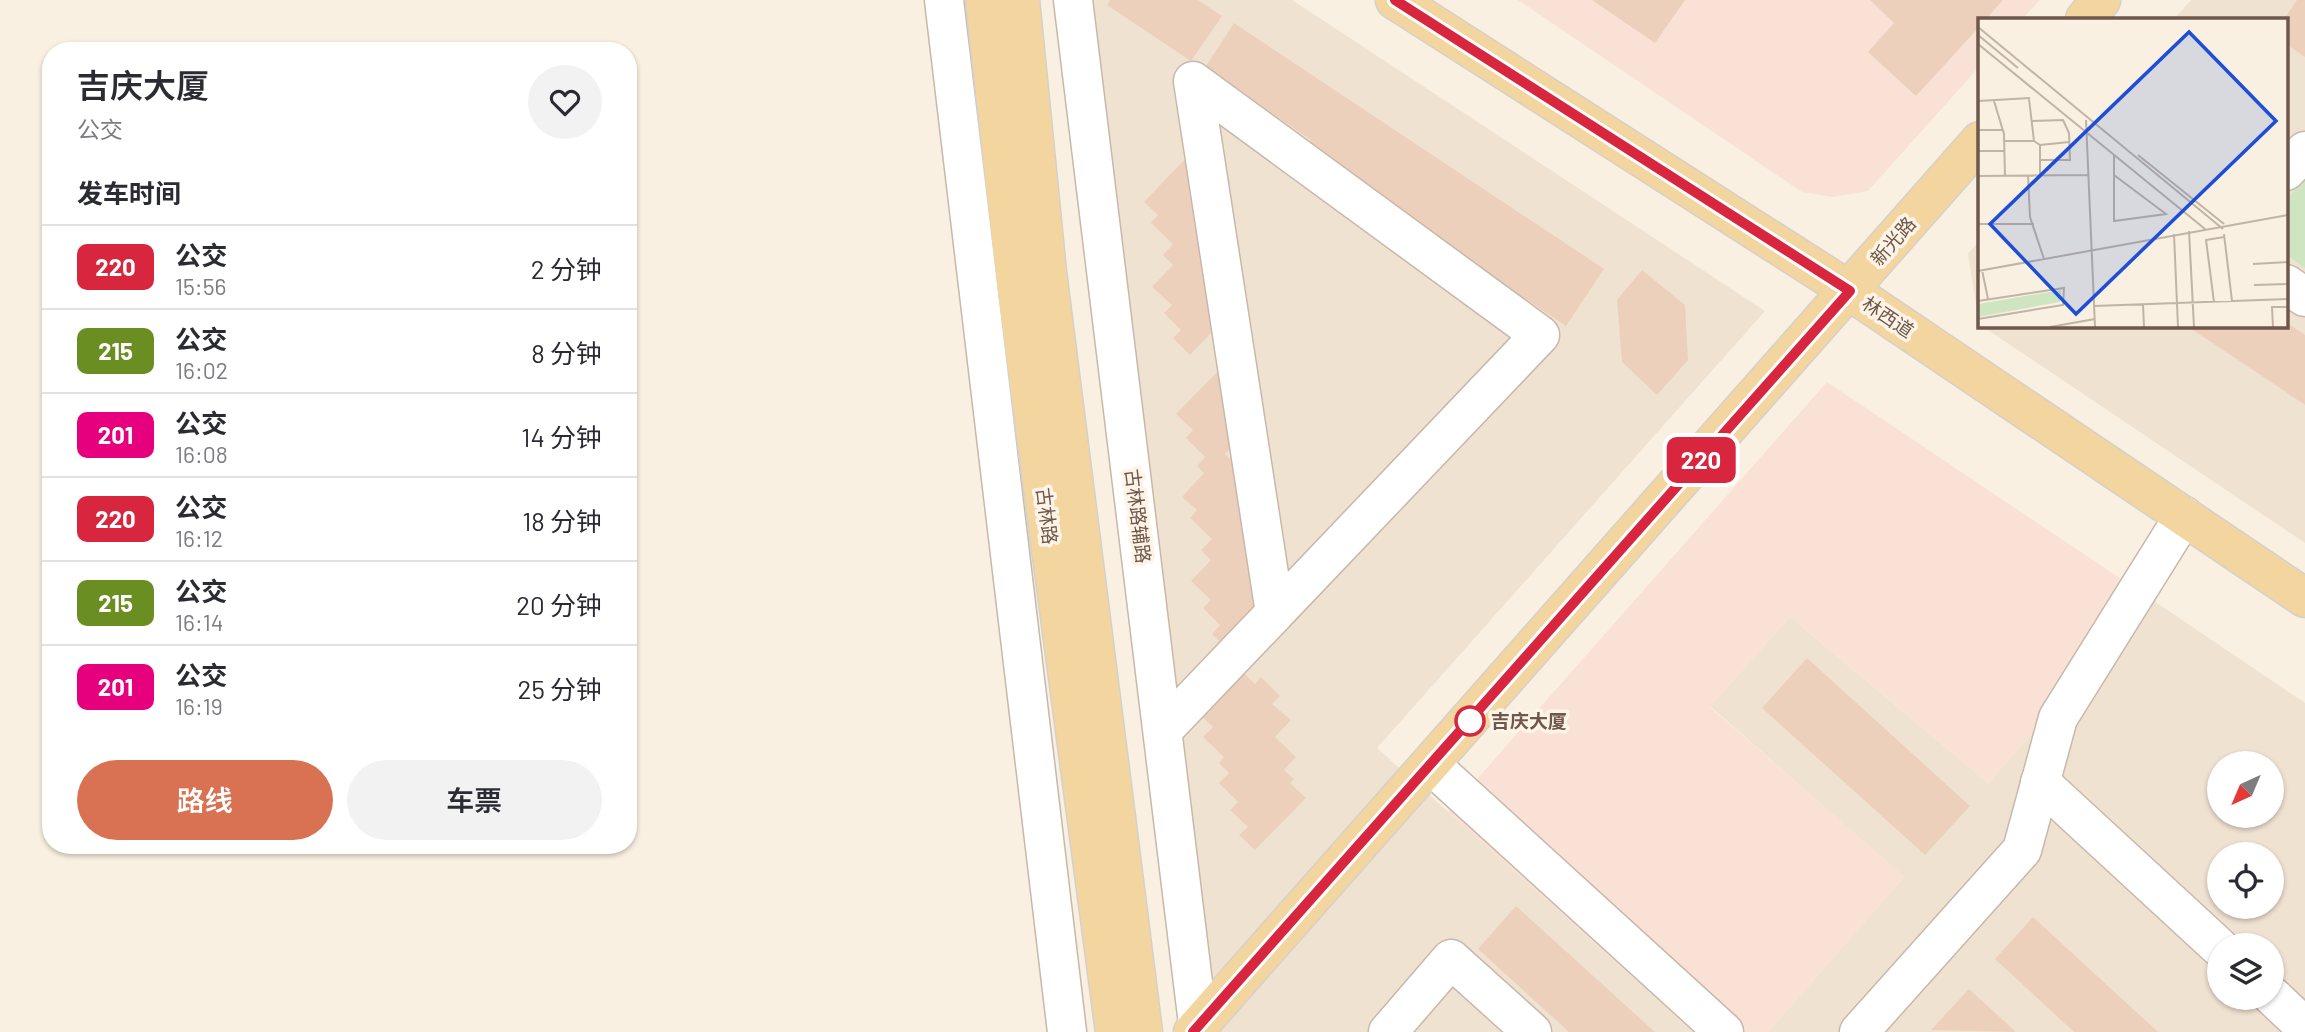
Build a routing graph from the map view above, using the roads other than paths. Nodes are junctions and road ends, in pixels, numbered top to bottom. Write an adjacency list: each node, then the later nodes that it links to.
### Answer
1 (944, 0): 24 (street)
2 (985, 0): 25 (main road, 古林路)
3 (1020, 0): 26 (main road, 古林路)
4 (1073, 0): 17 (street, 古林路辅路)
5 (1395, 0): 12 (main road, 林西道)
6 (2101, 0): 7 (main road)
7 (2086, 18)
8 (1978, 142): 12 (main road, 新光路)
9 (2305, 151): 10 (street)
10 (2288, 169)
11 (2288, 285): 13 (street)
12 (1850, 291): 14 (main road, 林西道); 18 (main road, 新光路)
13 (2305, 297)
14 (2184, 516): 15 (main road, 林西道); 19 (street)
15 (2305, 598)
16 (1275, 613): 16 (street); 17 (street)
17 (1164, 729): 23 (street, 古林路辅路)
18 (1431, 765): 23 (main road, 新光路); 29 (street)
19 (2040, 782): 20 (street); 30 (street)
20 (2207, 936)
21 (2284, 1007): 22 (street)
22 (2305, 1027)
23 (1197, 1030)
24 (1067, 1032)
25 (1115, 1032)
26 (1143, 1032)
27 (1388, 1032): 28 (street)
28 (1532, 1032)
29 (1724, 1032)
30 (1860, 1032)

